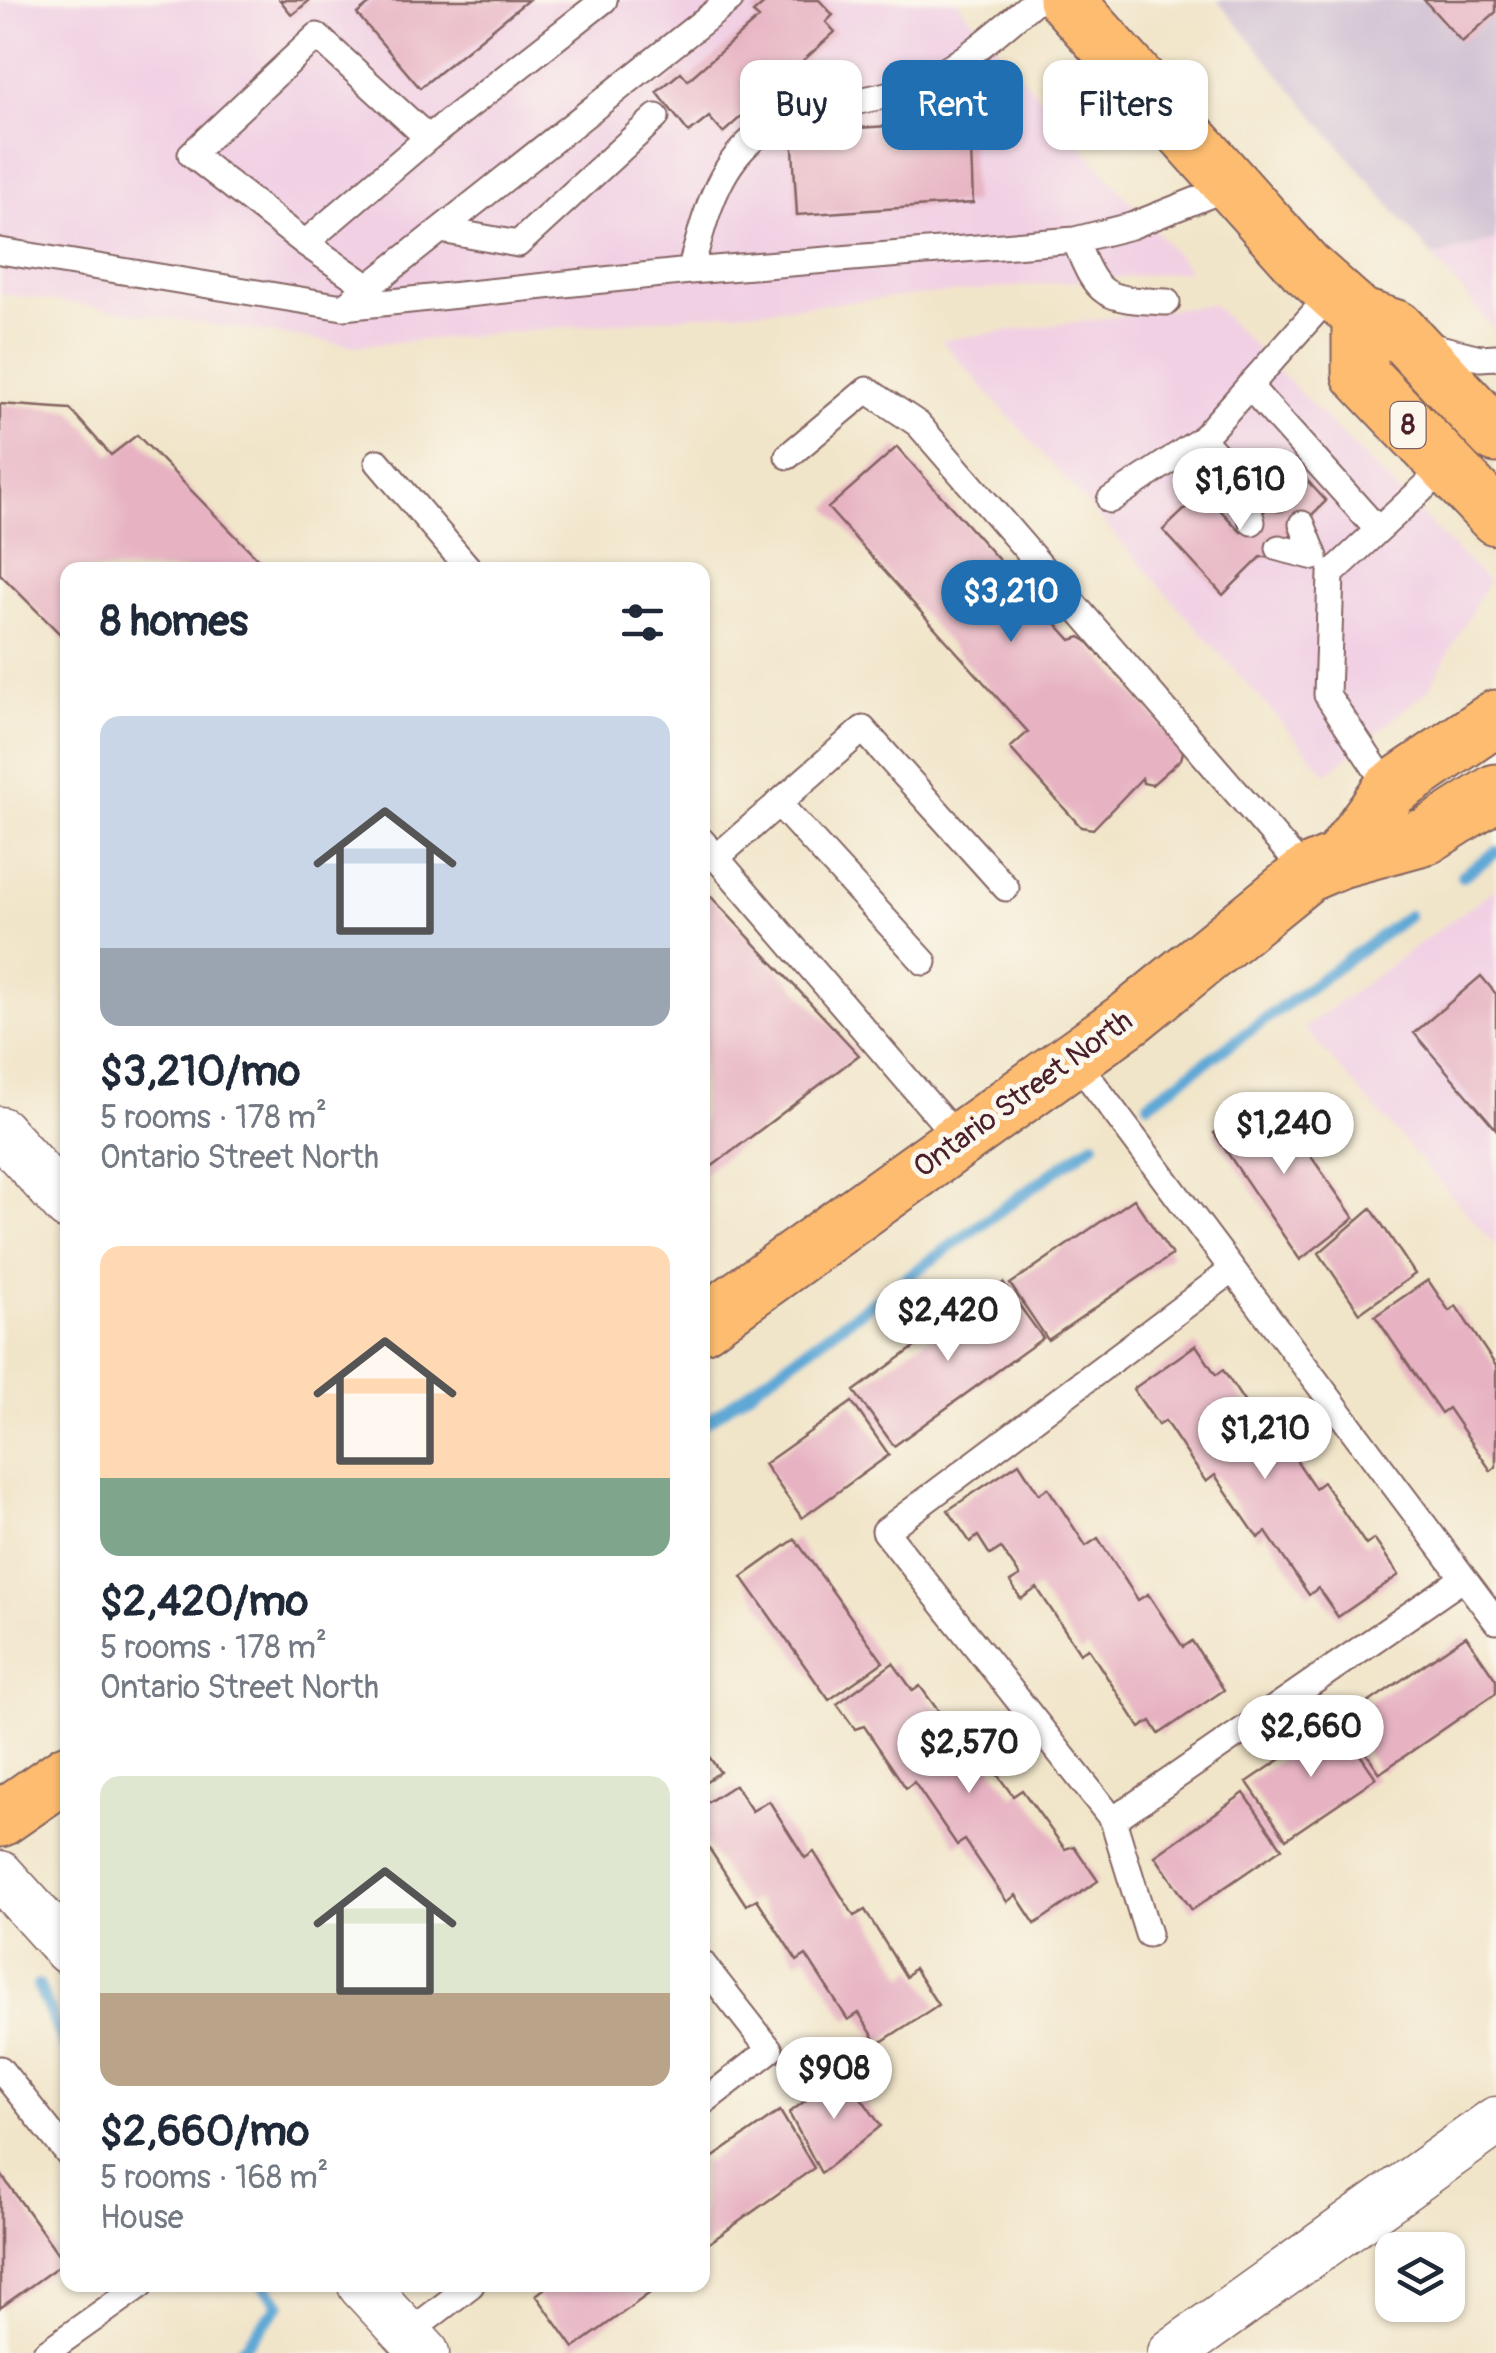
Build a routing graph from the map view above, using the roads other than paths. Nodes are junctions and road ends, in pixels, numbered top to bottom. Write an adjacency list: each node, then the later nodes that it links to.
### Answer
1 (604, 0): 6 (lane)
2 (730, 0): 8 (lane)
3 (1036, 0): 12 (lane)
4 (1066, 0): 7 (main road, 8)
5 (656, 117): 8 (lane)
6 (428, 138): 10 (lane); 10 (lane)
7 (1232, 186): 9 (lane); 15 (main road, 8)
8 (441, 230): 13 (lane)
9 (1075, 240): 12 (lane); 14 (lane)
10 (305, 243): 13 (lane)
11 (0, 251): 16 (lane)
12 (690, 271): 16 (lane)
13 (368, 286): 16 (lane)
14 (1167, 302)
15 (1347, 304): 17 (main road, 8); 19 (lane); 24 (main road, 8)
16 (343, 307)
17 (1412, 342): 18 (lane); 20 (main road, 8)
18 (1496, 357)
19 (1249, 386): 21 (lane); 31 (lane)
20 (1496, 435)
21 (1202, 439): 25 (lane); 27 (lane)
22 (788, 456): 40 (lane)
23 (378, 462): 33 (lane)
24 (1447, 466): 28 (main road, 8); 31 (lane)
25 (1240, 480): 26 (lane); 29 (lane)
26 (1278, 498)
27 (1110, 500)
28 (1496, 517)
29 (1252, 522)
30 (1302, 524): 34 (lane)
31 (1378, 530): 34 (lane)
32 (1279, 548): 34 (lane)
33 (463, 562)
34 (1324, 565): 36 (lane)
35 (1496, 718): 36 (main road, Ontario Street North)
36 (1390, 790): 40 (main road, Ontario Street North)
37 (1496, 792): 40 (main road, Ontario Street North)
38 (778, 804): 39 (lane); 41 (lane); 42 (lane)
39 (710, 849): 45 (lane)
40 (1323, 867): 43 (main road, Ontario Street North)
41 (1006, 888)
42 (924, 962)
43 (1074, 1058): 45 (main road, Ontario Street North); 47 (lane)
44 (0, 1132): 46 (street)
45 (959, 1140): 48 (main road, Ontario Street North)
46 (60, 1197)
47 (1231, 1272): 49 (lane); 53 (lane)
48 (710, 1319)
49 (1462, 1580): 50 (lane); 53 (lane)
50 (1496, 1621)
51 (60, 1778): 52 (main road)
52 (0, 1819)
53 (1113, 1820): 55 (lane)
54 (0, 1874): 56 (street)
55 (1148, 1934)
56 (60, 1941)
57 (710, 1973): 59 (lane)
58 (0, 2069): 61 (lane)
59 (710, 2097)
60 (1496, 2121): 67 (street)
61 (60, 2144)
62 (131, 2292): 66 (lane)
63 (368, 2292): 65 (street)
64 (464, 2292): 65 (lane)
65 (416, 2344)
66 (45, 2353)
67 (1172, 2353)

